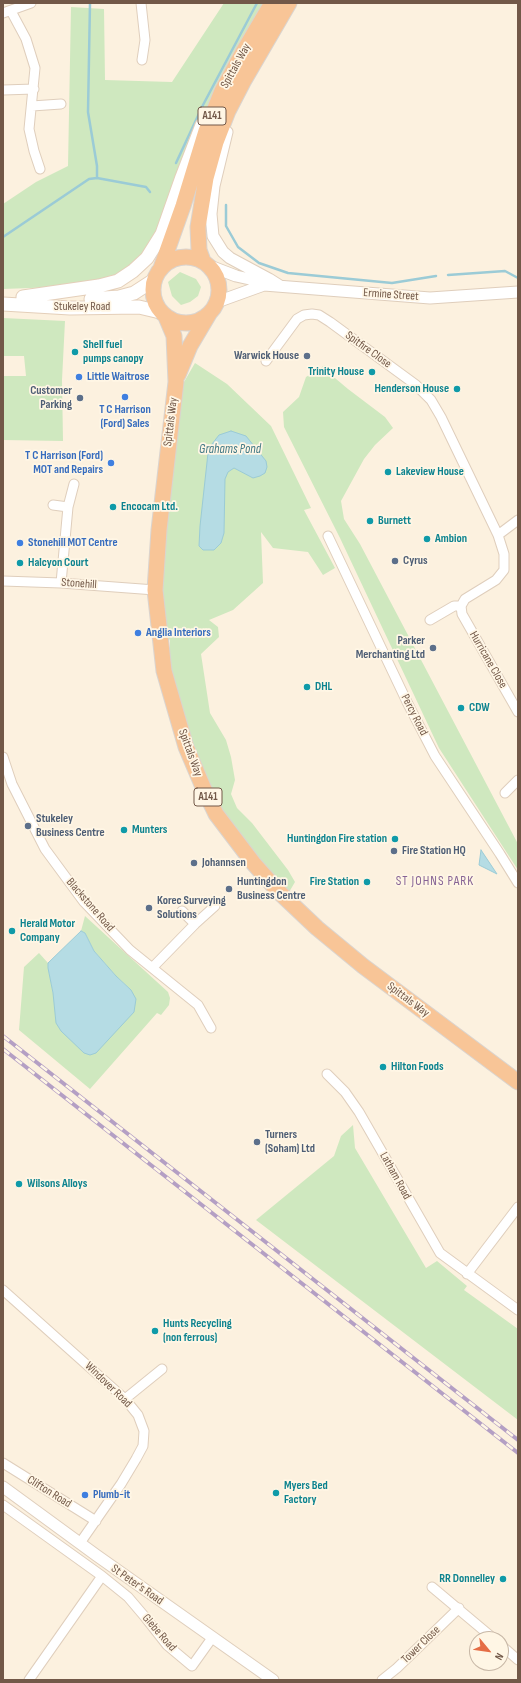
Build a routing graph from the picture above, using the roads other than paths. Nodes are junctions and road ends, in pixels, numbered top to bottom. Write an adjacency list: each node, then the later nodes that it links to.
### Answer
1 (32, 3): 5 (street)
2 (141, 3): 6 (street)
3 (272, 3): 10 (highway, Spittals Way / A141)
4 (289, 3): 7 (highway, Spittals Way / A141)
5 (7, 12): 8 (street)
6 (142, 60)
7 (243, 82): 14 (highway, Spittals Way / A141); 17 (street)
8 (34, 89): 9 (street); 12 (street)
9 (3, 90)
10 (222, 91): 15 (highway, Spittals Way / A141); 20 (main road)
11 (61, 104): 12 (street)
12 (32, 106): 13 (street)
13 (40, 169)
14 (206, 264): 15 (highway); 16 (street, Ermine Street); 21 (highway)
15 (157, 274): 20 (main road, Stukeley Road); 24 (highway)
16 (264, 285): 17 (street, Ermine Street); 21 (street, Ermine Street)
17 (281, 287): 18 (street, Ermine Street)
18 (518, 292)
19 (3, 296): 20 (main road, Stukeley Road)
20 (23, 297)
21 (217, 302): 23 (highway)
22 (3, 304): 24 (main road, Stukeley Road)
23 (209, 314): 24 (highway); 26 (highway, Spittals Way / A141)
24 (163, 315): 26 (highway, Spittals Way / A141)
25 (266, 361): 31 (street, Spitfire Close)
26 (176, 382): 35 (highway, Spittals Way / A141)
27 (74, 484): 29 (street)
28 (53, 505): 29 (street)
29 (68, 507): 34 (street)
30 (518, 520): 31 (street)
31 (498, 535): 36 (street, Spitfire Close)
32 (328, 536): 43 (street, Percy Road)
33 (3, 581): 34 (street, Stonehill)
34 (61, 583): 35 (street, Stonehill)
35 (155, 590): 50 (highway, Spittals Way / A141)
36 (462, 606): 37 (street, Spitfire Close); 38 (street, Hurricane Close)
37 (430, 620)
38 (518, 712)
39 (3, 756): 41 (street, Blackstone Road)
40 (518, 780): 42 (street)
41 (7, 786): 47 (street, Blackstone Road)
42 (505, 793)
43 (518, 883)
44 (215, 906): 46 (street)
45 (182, 911): 46 (street)
46 (194, 924): 47 (street)
47 (153, 967): 48 (street, Blackstone Road)
48 (211, 1028)
49 (327, 1074): 52 (street, Latham Road)
50 (518, 1082)
51 (518, 1206): 52 (street)
52 (467, 1274): 54 (street, Latham Road)
53 (3, 1290): 56 (street, Windover Road)
54 (518, 1310)
55 (162, 1369): 56 (street)
56 (125, 1399): 60 (street, Windover Road)
57 (3, 1463): 60 (street, Clifton Road)
58 (3, 1487): 61 (street, St Peter's Road)
59 (3, 1505): 62 (street, Glebe Road)
60 (96, 1521): 61 (street, Windover Road)
61 (80, 1543): 66 (street, St Peter's Road)
62 (102, 1576): 66 (street, Glebe Road); 69 (street)
63 (432, 1586): 64 (street)
64 (459, 1608): 65 (street); 71 (street, Tower Close)
65 (485, 1631)
66 (212, 1638): 70 (street, St Peter's Road)
67 (509, 1652): 68 (street)
68 (518, 1660)
69 (29, 1680)
70 (273, 1680)
71 (382, 1680)

